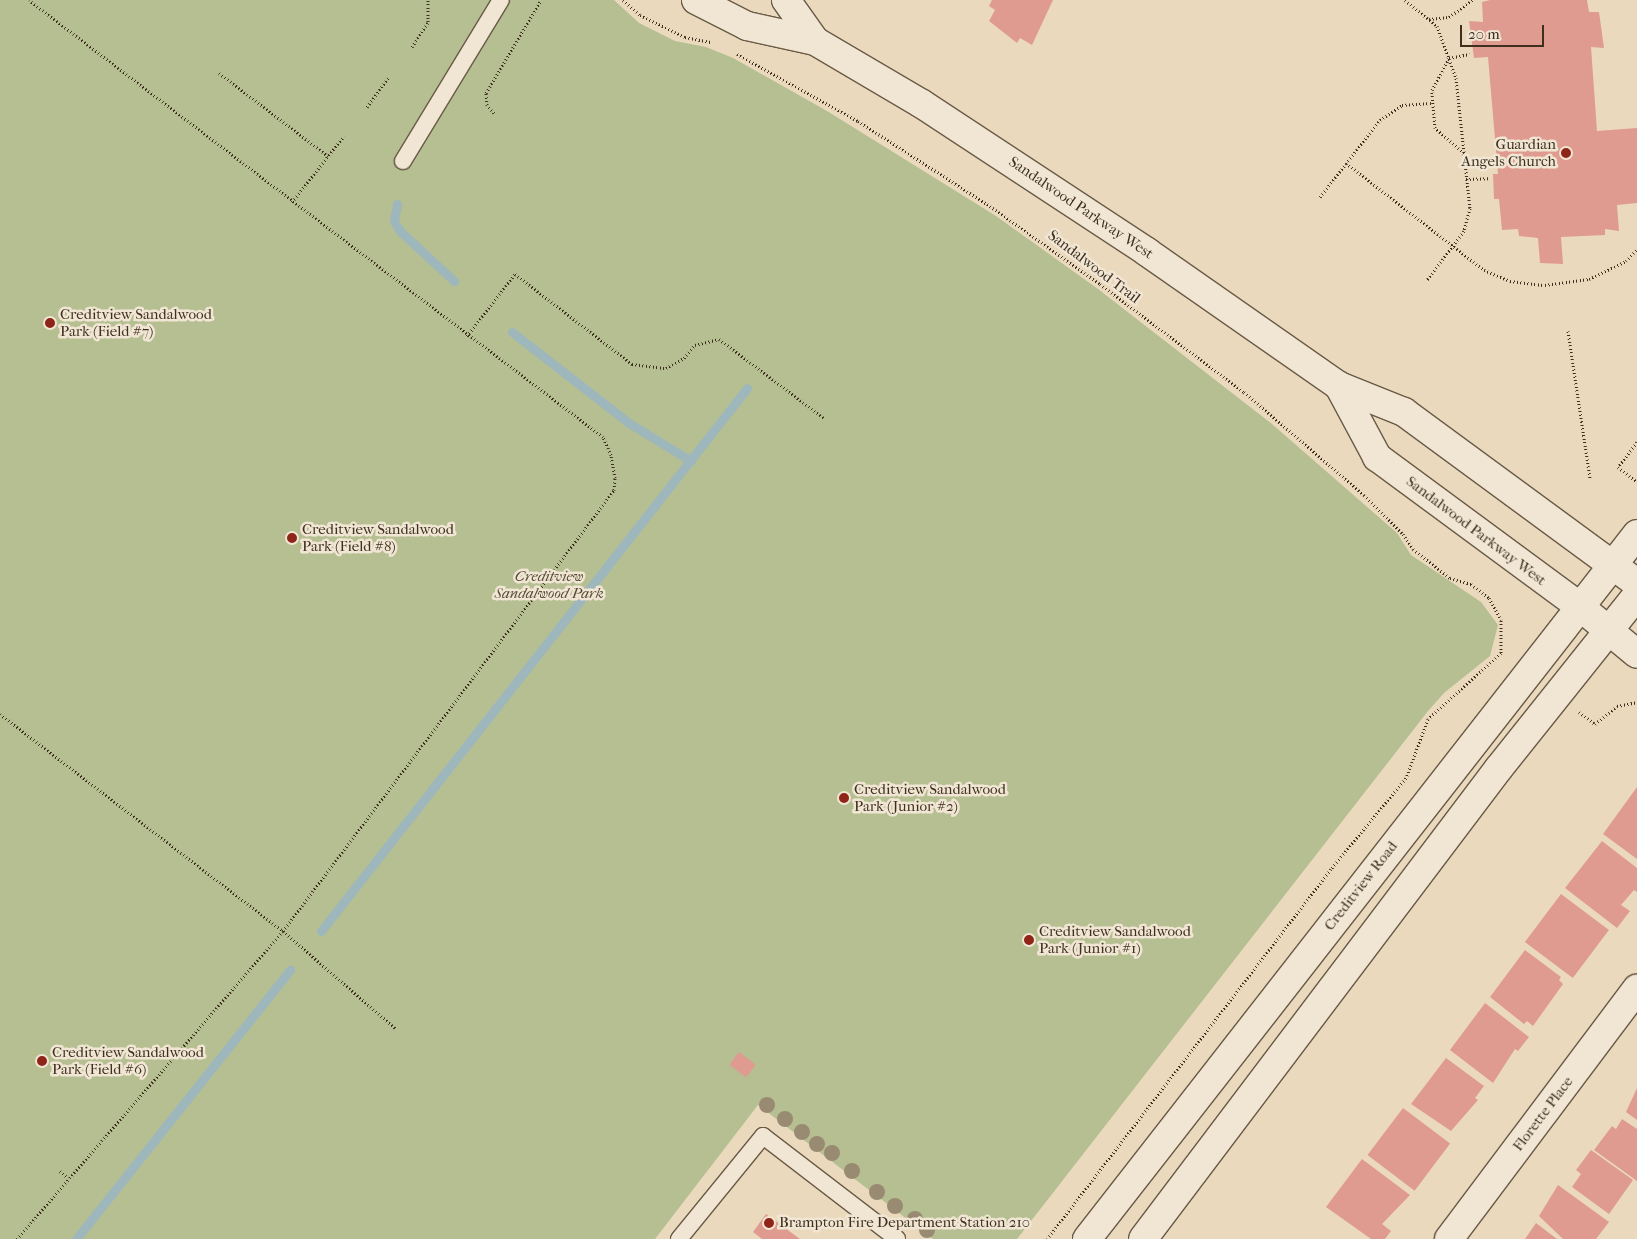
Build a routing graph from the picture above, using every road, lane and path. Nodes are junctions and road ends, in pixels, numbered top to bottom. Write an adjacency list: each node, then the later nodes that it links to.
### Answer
1 (30, 0): 30 (path)
2 (428, 0): 13 (path)
3 (501, 0): 25 (lane)
4 (541, 0): 21 (path)
5 (623, 0): 12 (path)
6 (696, 0): 11 (main road, Sandalwood Parkway West)
7 (786, 0): 11 (main road, Sandalwood Parkway West)
8 (1405, 0): 10 (path)
9 (1472, 0): 10 (path)
10 (1429, 19): 16 (path)
11 (815, 41): 36 (main road, Sandalwood Parkway West)
12 (715, 44)
13 (412, 46)
14 (732, 51): 59 (path, Sandalwood Trail)
15 (1470, 54): 16 (path)
16 (1449, 58): 19 (path); 23 (path)
17 (219, 73): 24 (path)
18 (388, 78): 20 (path)
19 (1431, 103): 23 (path); 26 (path)
20 (366, 107)
21 (494, 113)
22 (344, 136): 24 (path)
23 (1464, 153): 28 (path)
24 (328, 156): 30 (path)
25 (403, 161)
26 (1346, 163): 29 (path); 31 (path)
27 (1489, 178): 28 (path)
28 (1466, 180): 31 (path)
29 (1320, 197)
30 (292, 202): 35 (path)
31 (1452, 247): 32 (path); 33 (path)
32 (1637, 249)
33 (1427, 280)
34 (1568, 331): 39 (path)
35 (467, 336): 37 (path); 51 (path)
36 (1339, 386): 42 (main road, Sandalwood Parkway West); 45 (main road, Sandalwood Parkway West)
37 (824, 418)
38 (1637, 442): 40 (path)
39 (1590, 479)
40 (1637, 482)
41 (1637, 534): 42 (main road, Creditview Road)
42 (1614, 563): 43 (main road, Sandalwood Parkway West); 45 (main road, Creditview Road)
43 (1637, 583)
44 (1637, 595): 46 (main road)
45 (1579, 606): 46 (main road, Sandalwood Parkway West); 60 (main road, Creditview Road)
46 (1609, 630): 47 (main road, Sandalwood Parkway West); 61 (main road)
47 (1637, 654)
48 (1637, 702): 50 (path)
49 (0, 714): 51 (path)
50 (1595, 724)
51 (283, 931): 53 (path); 55 (path)
52 (1637, 989): 62 (main road, Florette Place)
53 (396, 1029)
54 (60, 1171): 55 (path)
55 (67, 1177): 56 (path)
56 (17, 1239)
57 (679, 1239): 58 (lane)
58 (897, 1239)
59 (1047, 1239)
60 (1087, 1239)
61 (1143, 1239)
62 (1448, 1239)

